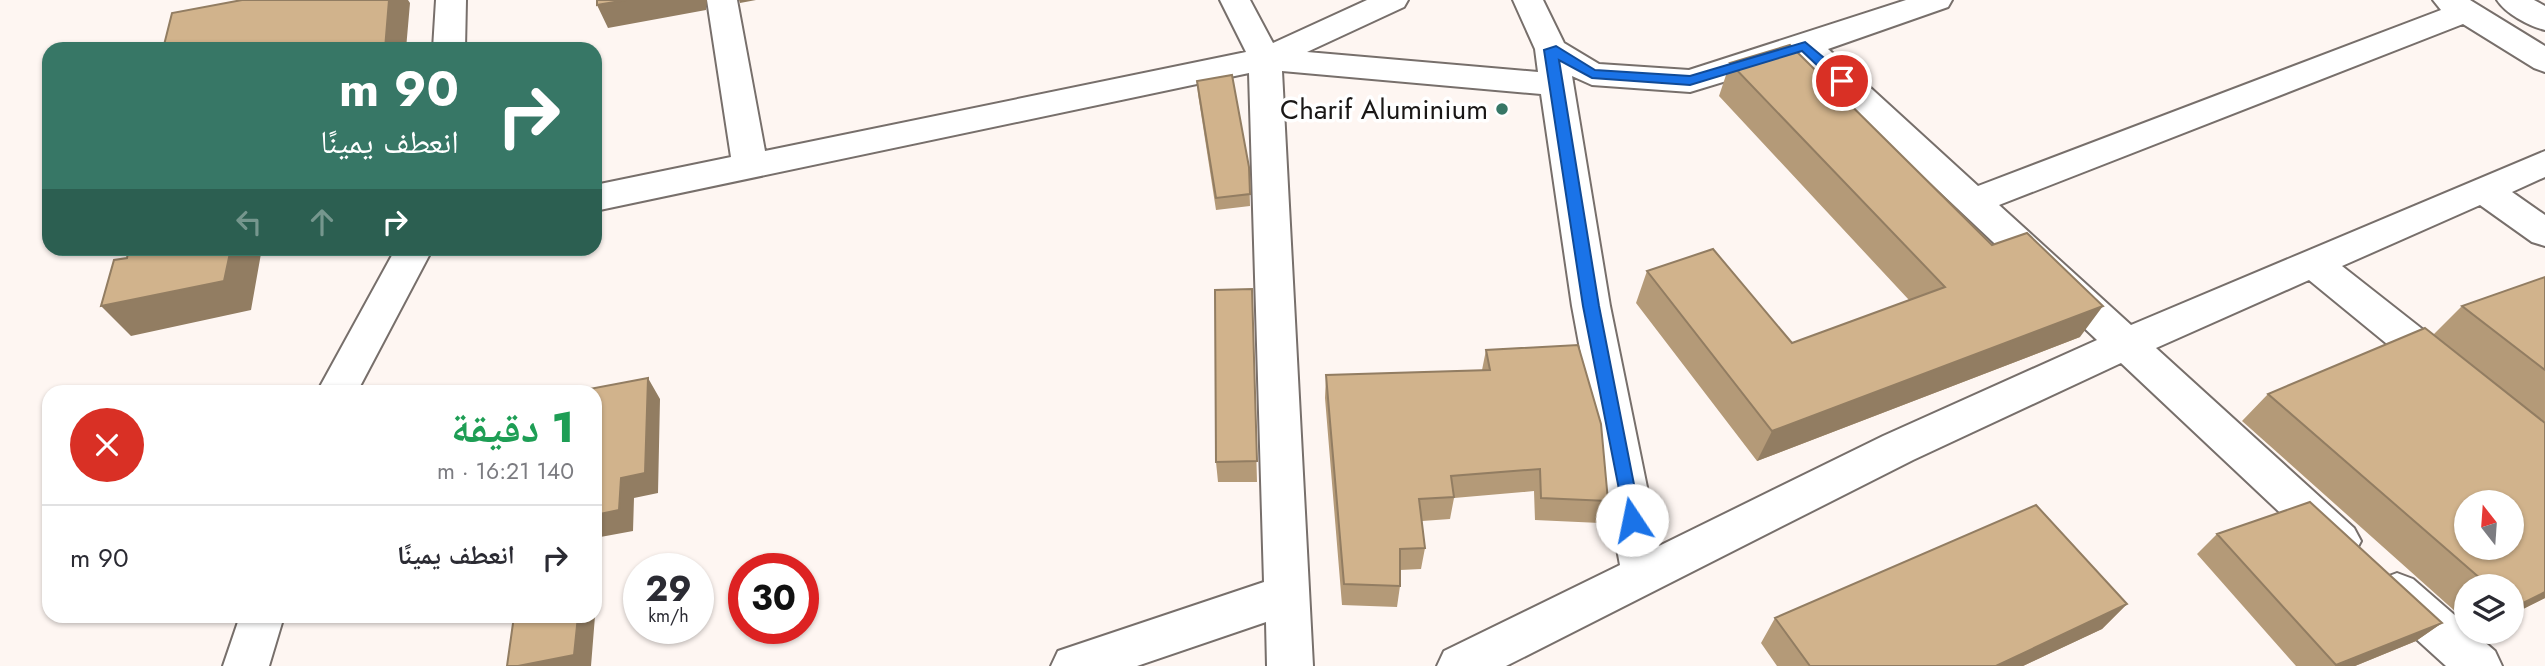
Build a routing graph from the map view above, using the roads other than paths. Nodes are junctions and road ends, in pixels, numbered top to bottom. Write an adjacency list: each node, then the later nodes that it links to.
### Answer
1 (451, 0): 10 (street)
2 (722, 0): 16 (street)
3 (1235, 0): 12 (street)
4 (1393, 0): 12 (street)
5 (1528, 0): 14 (street)
6 (1937, 0): 11 (street)
7 (2512, 0): 9 (street)
8 (2457, 6): 13 (street); 19 (street)
9 (2545, 20)
10 (449, 42)
11 (1805, 46): 14 (street); 19 (street)
12 (1265, 59): 14 (street); 16 (street); 27 (street)
13 (2545, 61)
14 (1554, 67): 26 (street)
15 (2545, 163): 17 (street)
16 (750, 165): 18 (street)
17 (2484, 190): 20 (street); 22 (street)
18 (602, 197)
19 (1973, 201): 23 (street)
20 (2545, 233)
21 (411, 256): 24 (street)
22 (2315, 265): 23 (street); 25 (street)
23 (2126, 344): 26 (street); 30 (street)
24 (341, 385)
25 (2472, 391)
26 (1643, 573): 29 (street)
27 (1287, 595): 32 (street); 33 (street)
28 (260, 623): 31 (street)
29 (1489, 660)
30 (2464, 662)
31 (246, 666)
32 (1074, 666)
33 (1290, 666)

